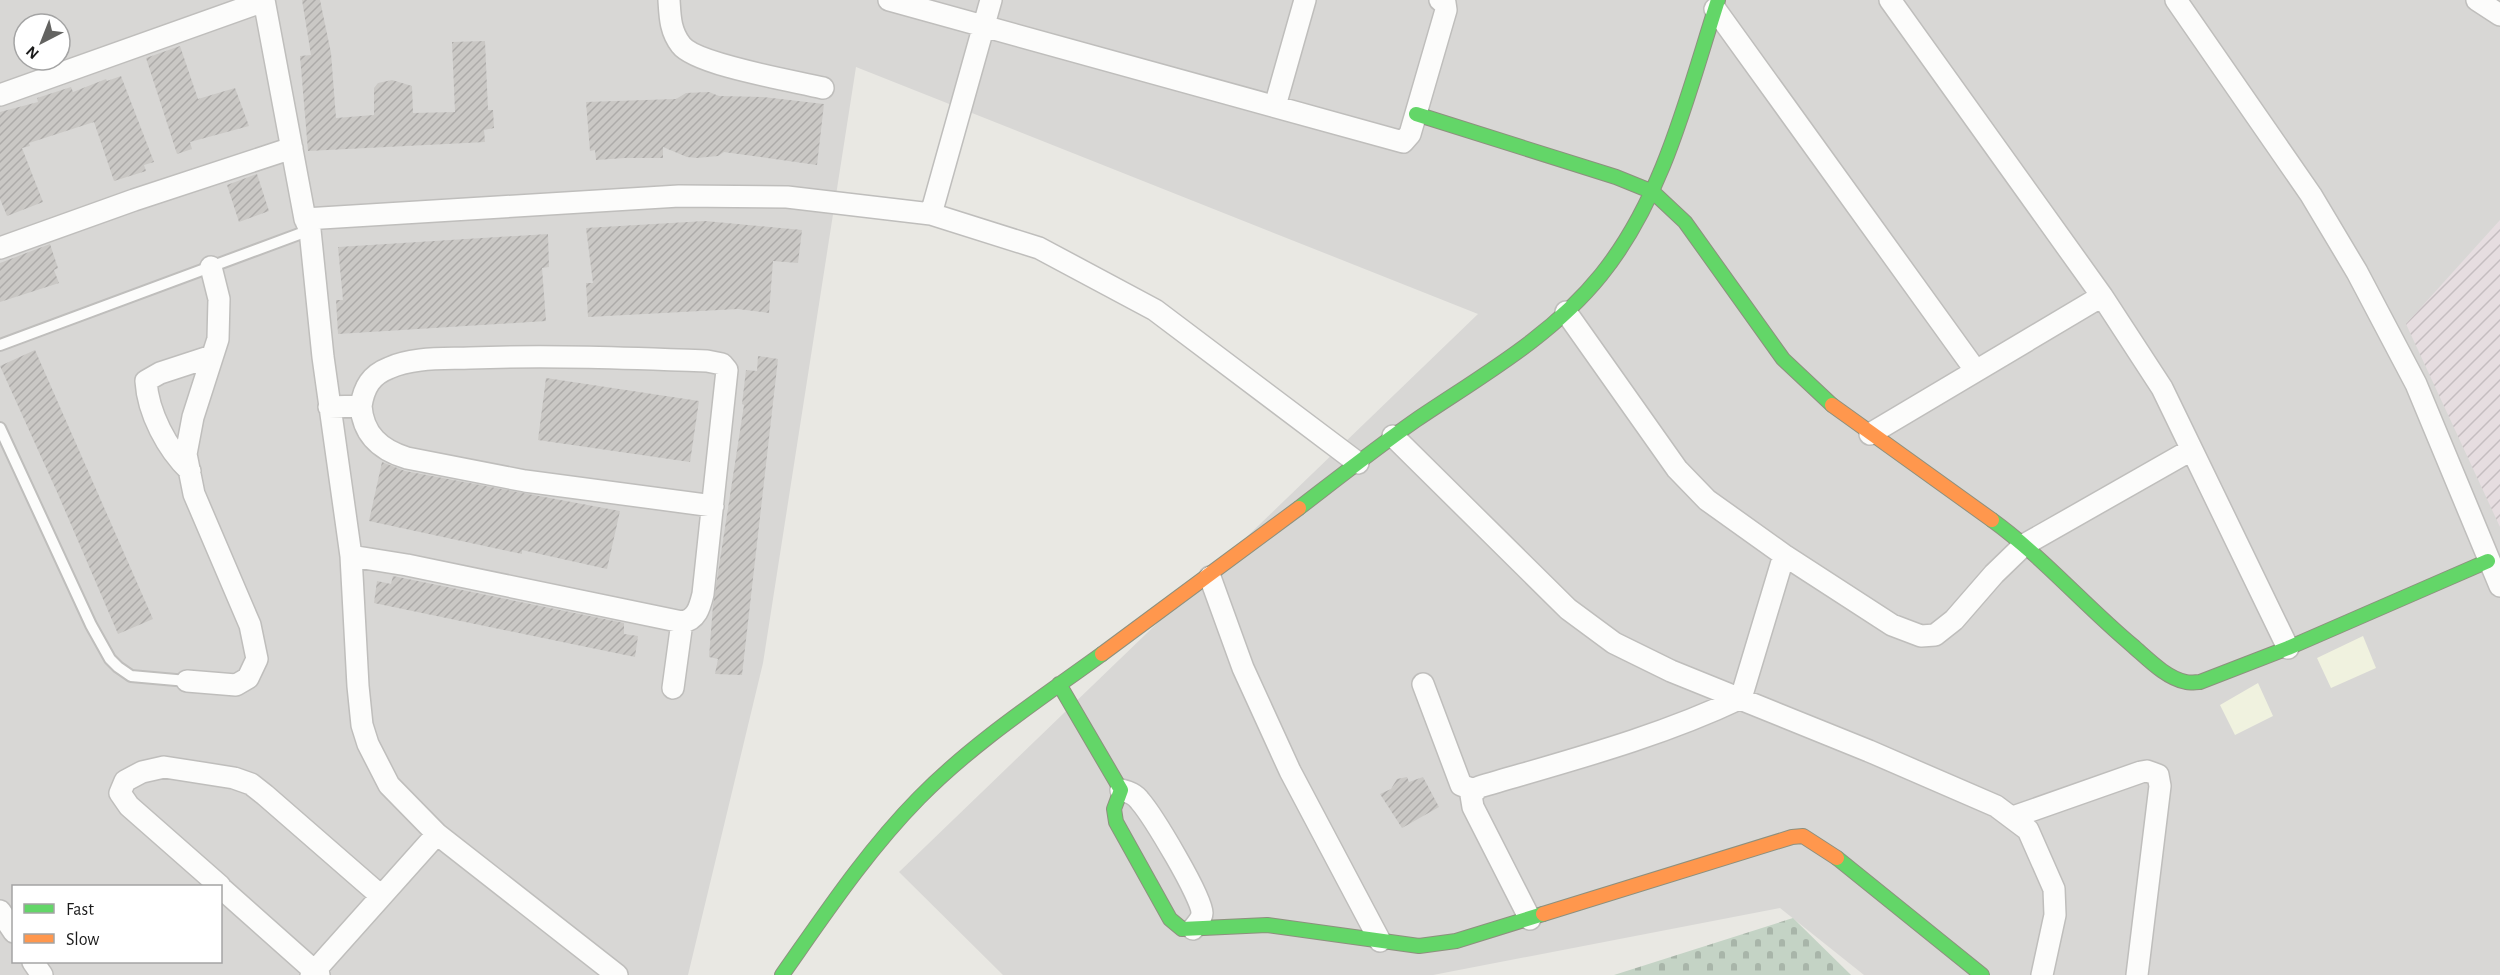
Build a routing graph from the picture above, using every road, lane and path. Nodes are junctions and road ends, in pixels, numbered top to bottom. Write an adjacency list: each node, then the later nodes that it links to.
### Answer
1 (264, 0): 14 (street); 17 (street)
2 (669, 0): 13 (street)
3 (889, 0): 12 (street)
4 (991, 0): 12 (street)
5 (1305, 0): 15 (street)
6 (1440, 0): 16 (street)
7 (1890, 0): 23 (street)
8 (2176, 0): 40 (street)
9 (2477, 0): 11 (street)
10 (1716, 5): 18 (street); 27 (street)
11 (2500, 15)
12 (984, 25): 15 (street); 19 (street)
13 (823, 88)
14 (0, 95)
15 (1275, 106): 16 (street)
16 (1416, 114): 18 (street)
17 (292, 148): 20 (street); 21 (street)
18 (1653, 192): 24 (street); 31 (street)
19 (931, 214): 20 (street); 34 (street)
20 (308, 224): 22 (lane); 28 (street)
21 (0, 248)
22 (211, 267): 25 (lane); 26 (street)
23 (2102, 296): 27 (street); 33 (street)
24 (1566, 312): 32 (street); 38 (street)
25 (0, 345)
26 (212, 356): 35 (street); 35 (street)
27 (1976, 371): 31 (street)
28 (329, 406): 29 (street); 39 (street)
29 (361, 406): 36 (street); 36 (street)
30 (0, 428): 45 (lane)
31 (1870, 434): 37 (street)
32 (1393, 436): 34 (street); 49 (street)
33 (2191, 450): 37 (street); 44 (street)
34 (1358, 463): 41 (street)
35 (190, 471): 45 (street)
36 (713, 506): 43 (street)
37 (2024, 545): 38 (street); 44 (street)
38 (1785, 555): 49 (street)
39 (351, 556): 43 (street); 53 (street)
40 (2488, 561): 42 (street); 44 (street)
41 (1210, 577): 46 (street); 61 (street)
42 (2500, 586)
43 (682, 622): 48 (street)
44 (2288, 648)
45 (187, 681)
46 (1059, 684): 50 (street); 64 (street)
47 (1423, 684): 51 (street)
48 (673, 688)
49 (1741, 698): 51 (street); 52 (street)
50 (1121, 790): 60 (street); 60 (street)
51 (1474, 790): 58 (street)
52 (2013, 817): 66 (street); 67 (street)
53 (436, 834): 56 (street); 63 (street)
54 (218, 885): 56 (street)
55 (222, 889): 62 (street)
56 (381, 896): 62 (street)
57 (0, 911): 59 (street)
58 (1530, 919): 61 (street); 65 (street)
59 (12, 929)
60 (1193, 929): 61 (street)
61 (1380, 941)
62 (315, 974)
63 (616, 975)
64 (782, 975)
65 (1982, 975)
66 (2042, 975)
67 (2137, 975)

